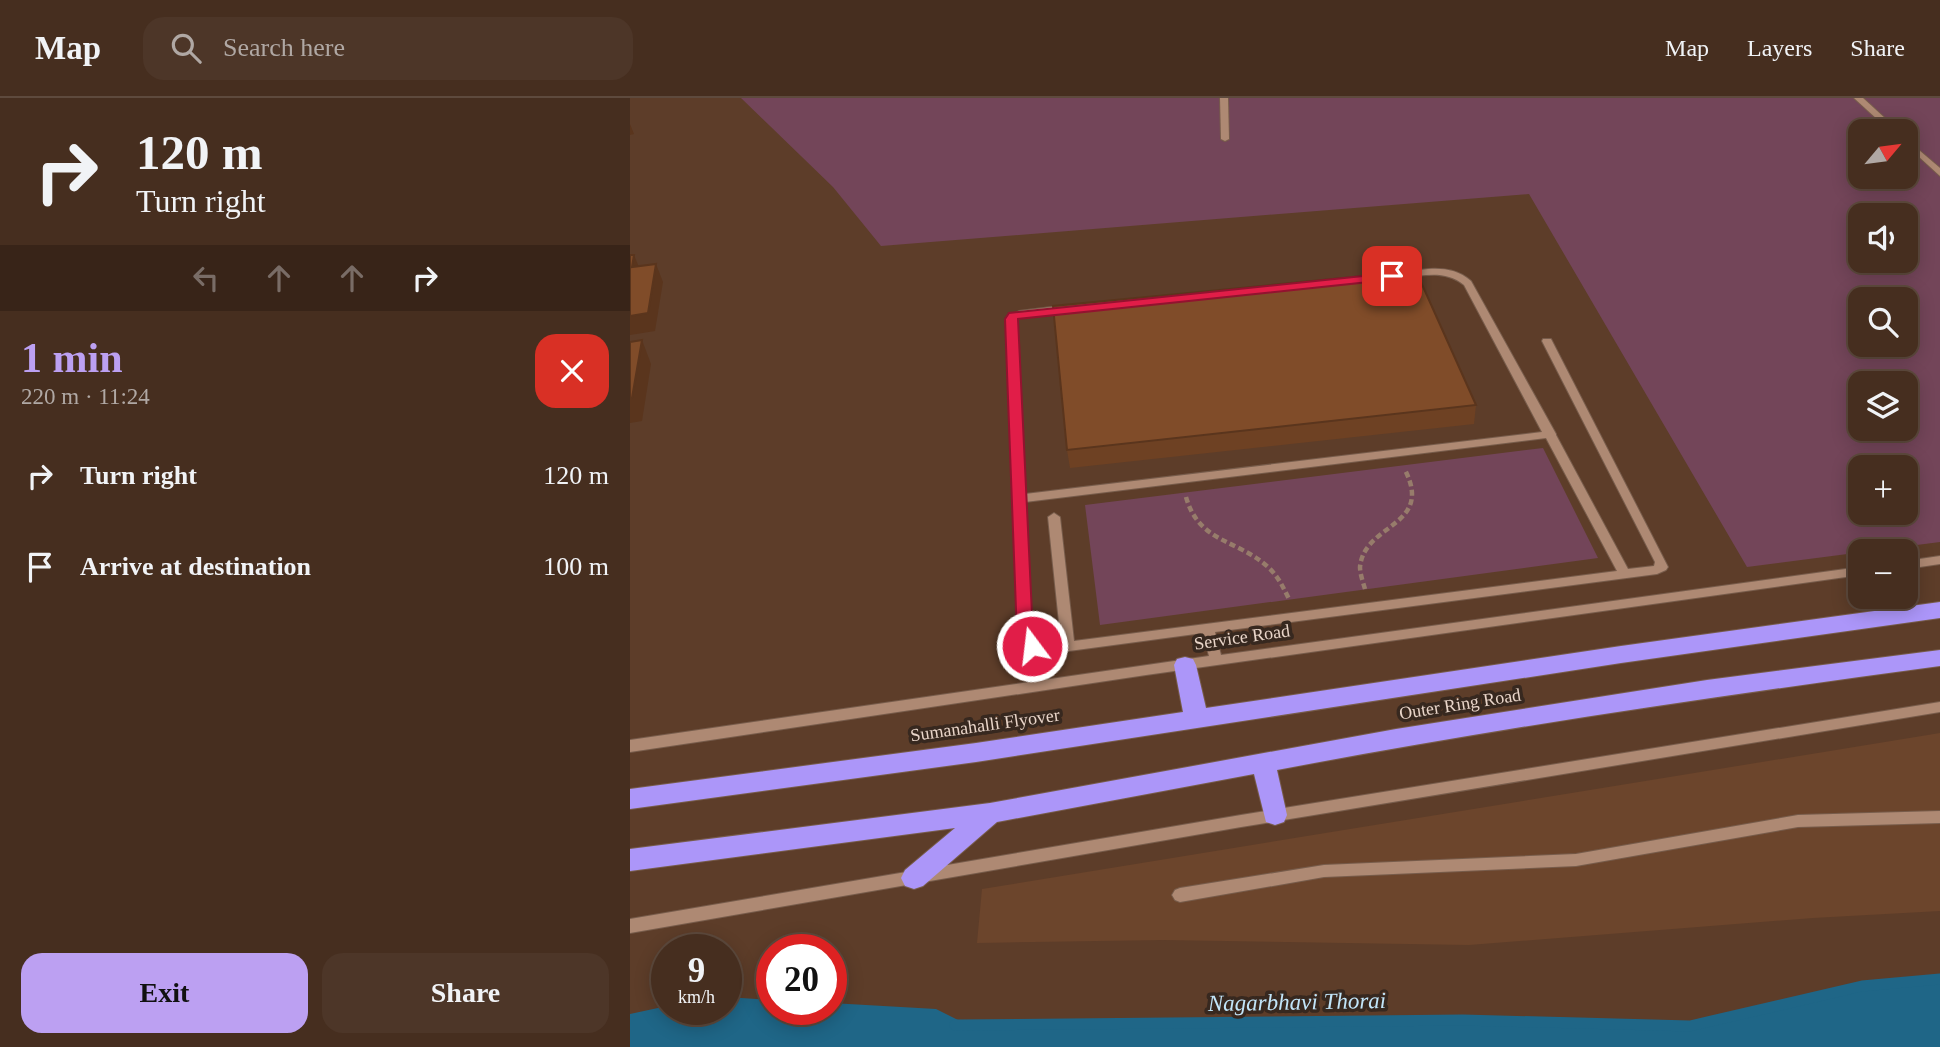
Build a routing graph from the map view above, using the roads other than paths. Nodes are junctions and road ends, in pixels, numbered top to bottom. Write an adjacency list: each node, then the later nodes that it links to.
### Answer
1 (1224, 98): 4 (street)
2 (1858, 98): 3 (street)
3 (1882, 119)
4 (1224, 139)
5 (1918, 152): 6 (street)
6 (1940, 173)
7 (1391, 277): 10 (street)
8 (1078, 307): 11 (street)
9 (1547, 341): 15 (street)
10 (1551, 434): 11 (street); 15 (street)
11 (1018, 499): 19 (street)
12 (1054, 517): 19 (street)
13 (1940, 560): 14 (street)
14 (1918, 563)
15 (1624, 573): 18 (street)
16 (1848, 573): 21 (street, Service Road)
17 (1940, 610): 23 (highway, Outer Ring Road)
18 (1208, 628): 19 (street); 21 (street)
19 (1068, 646)
20 (1940, 658): 27 (highway, Outer Ring Road)
21 (1216, 660): 22 (street, Service Road)
22 (1185, 665): 25 (highway); 26 (street, Service Road)
23 (1345, 694): 25 (highway, Sumanahalli Flyover)
24 (1940, 707): 30 (street)
25 (1196, 718): 28 (highway, Sumanahalli Flyover)
26 (630, 746)
27 (1264, 764): 29 (highway, Outer Ring Road); 30 (highway)
28 (630, 799)
29 (990, 813): 32 (highway); 33 (highway)
30 (1275, 815): 33 (street)
31 (1940, 817): 34 (street)
32 (630, 860)
33 (914, 878): 35 (street)
34 (1180, 895)
35 (630, 926)

